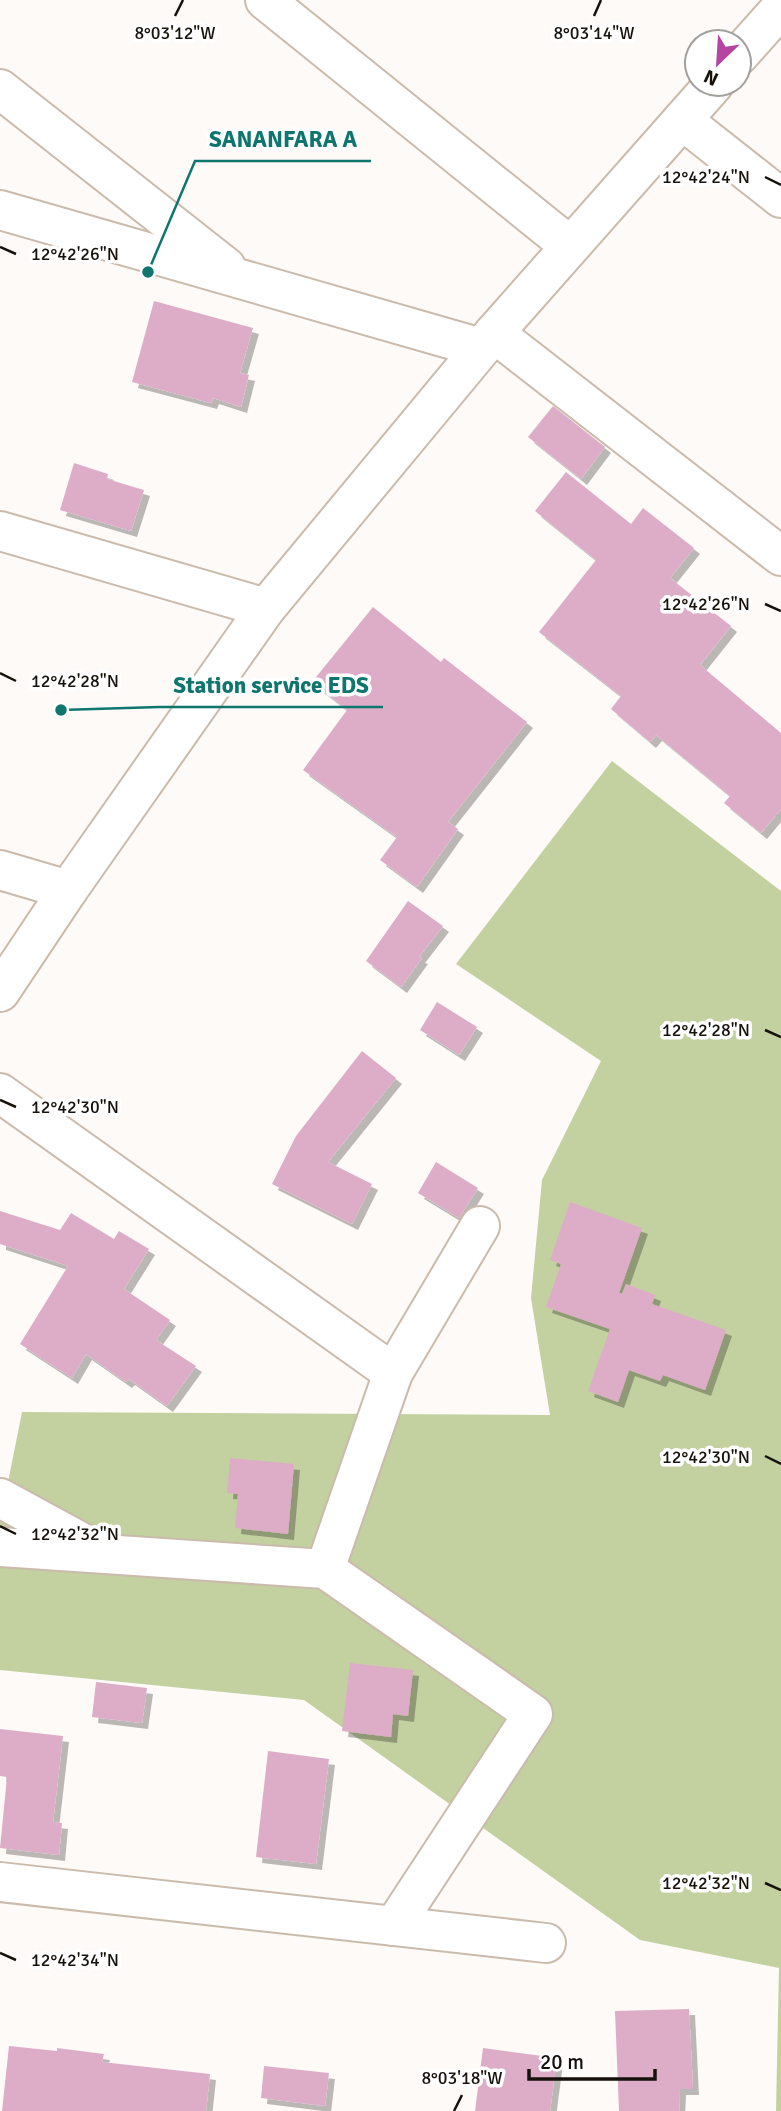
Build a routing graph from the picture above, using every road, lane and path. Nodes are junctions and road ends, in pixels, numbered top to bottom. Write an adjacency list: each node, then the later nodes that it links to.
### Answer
1 (265, 0): 9 (street)
2 (781, 8): 3 (street)
3 (753, 39)
4 (0, 89): 10 (street)
5 (702, 98): 6 (street)
6 (682, 120): 7 (street); 9 (street)
7 (781, 198)
8 (0, 211): 10 (street)
9 (570, 246): 11 (street)
10 (241, 279): 11 (street)
11 (488, 340): 13 (street); 14 (street)
12 (0, 531): 14 (street)
13 (781, 556)
14 (266, 608): 16 (street)
15 (0, 870): 16 (street)
16 (68, 890): 17 (street)
17 (0, 992)
18 (0, 1093): 20 (street)
19 (480, 1226): 20 (street)
20 (393, 1373): 24 (street)
21 (0, 1498): 23 (street)
22 (0, 1546): 23 (street)
23 (103, 1554): 24 (street)
24 (325, 1569): 26 (street)
25 (0, 1882): 26 (street)
26 (394, 1926): 27 (street)
27 (546, 1943)

